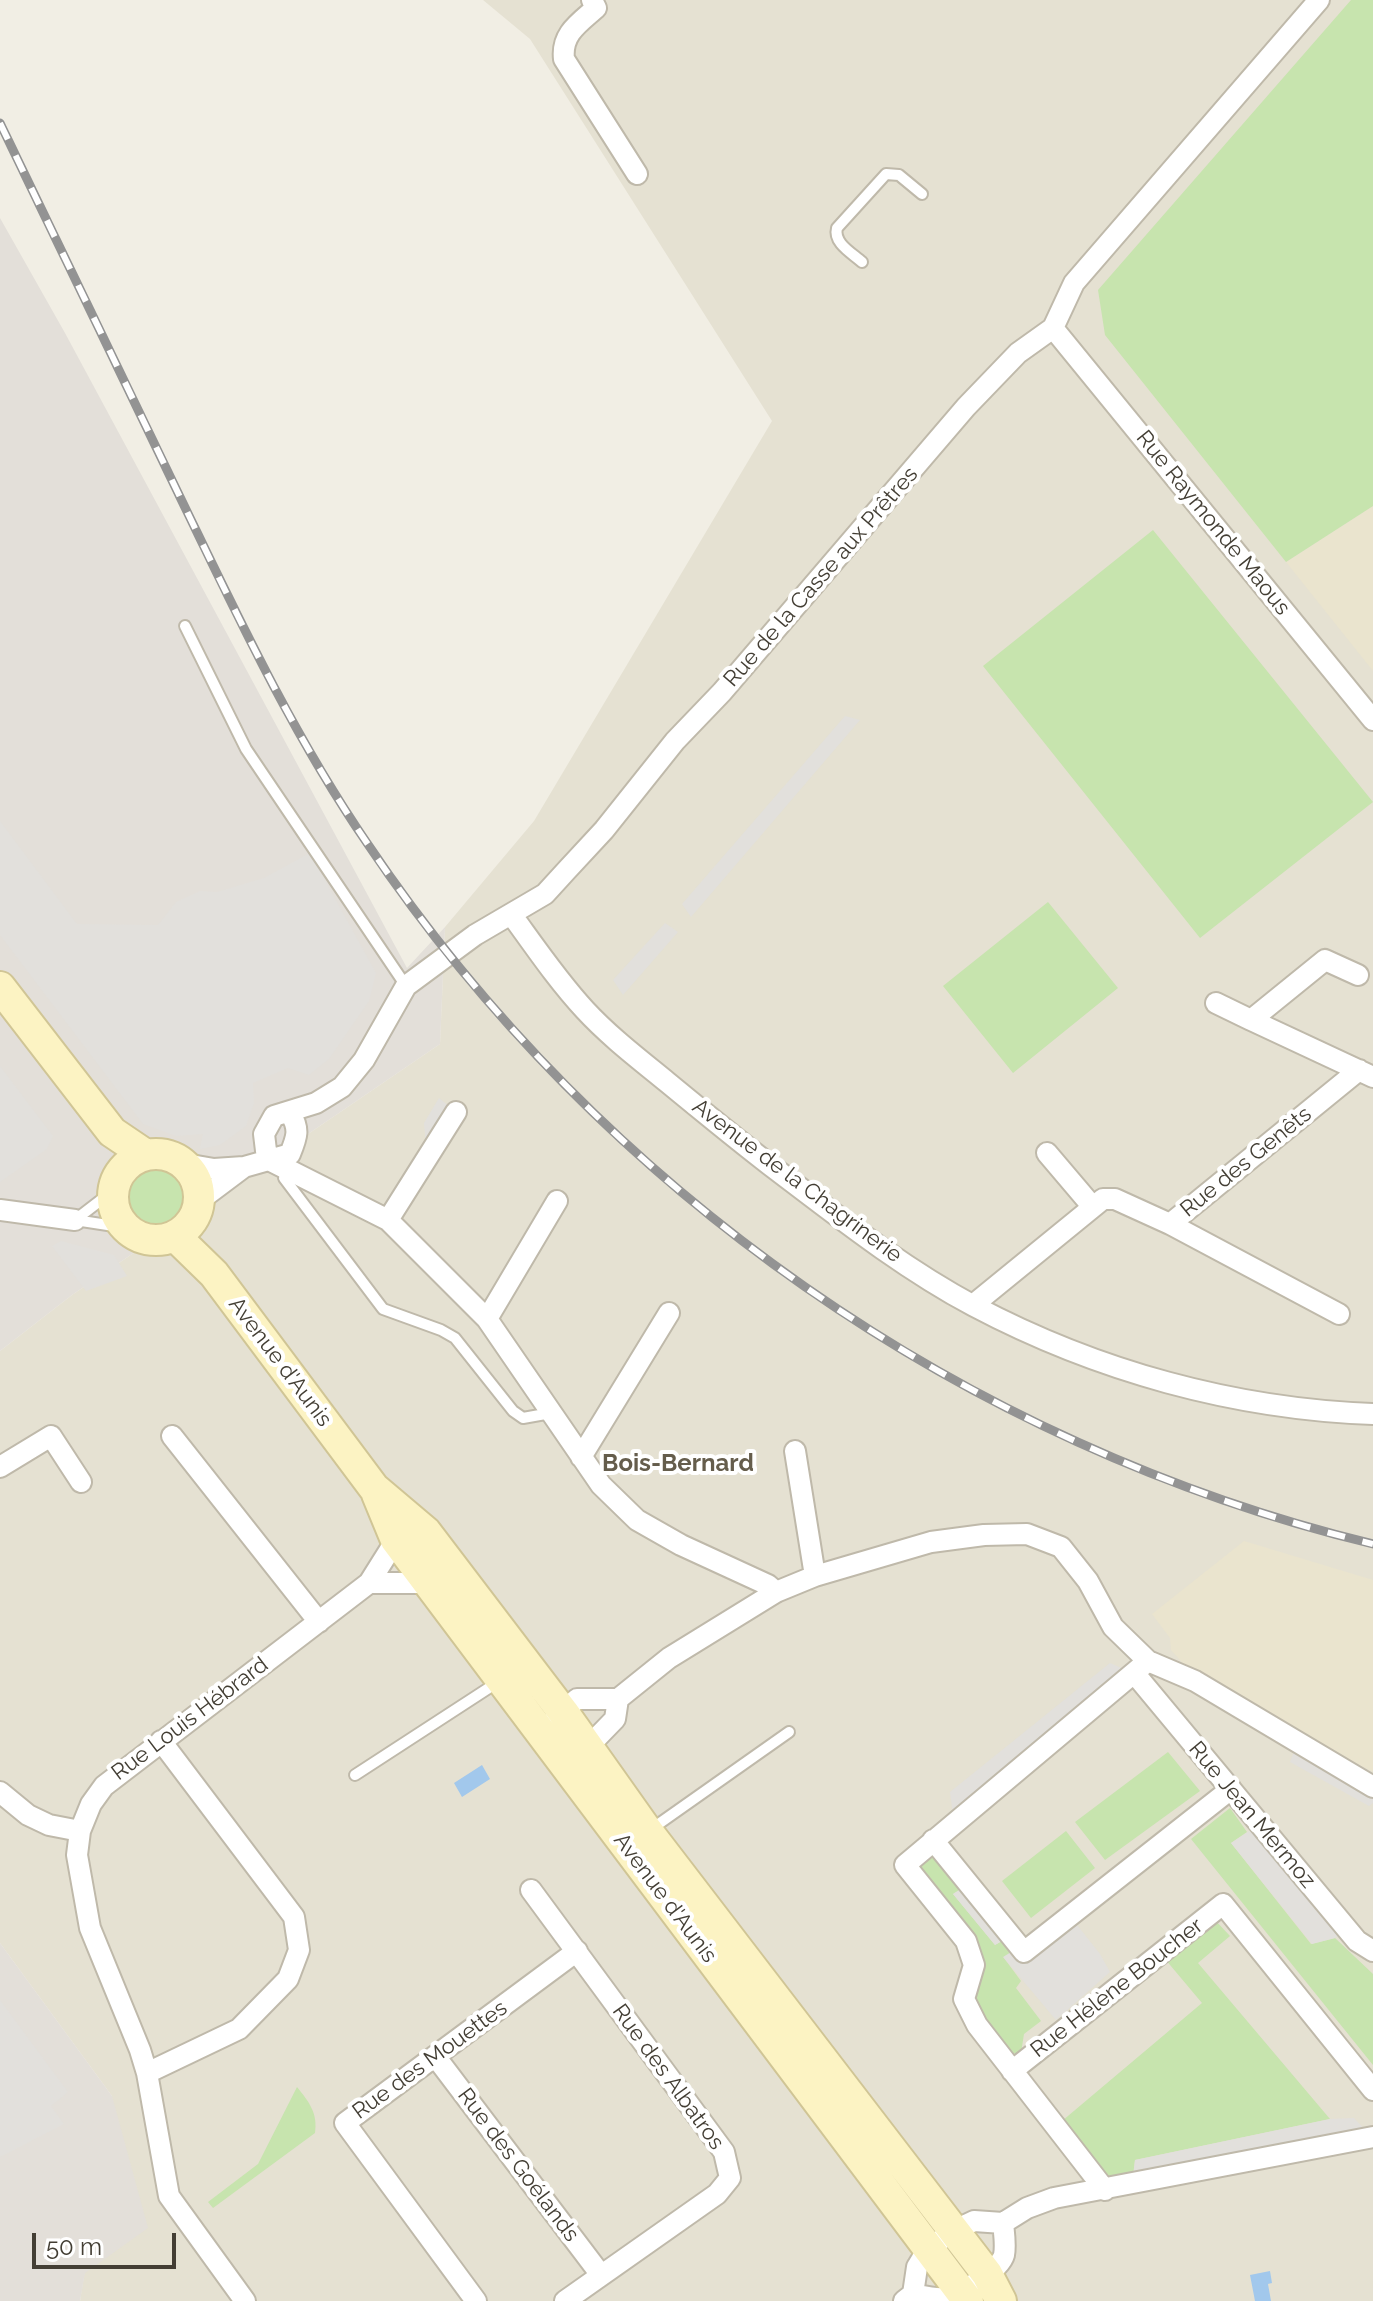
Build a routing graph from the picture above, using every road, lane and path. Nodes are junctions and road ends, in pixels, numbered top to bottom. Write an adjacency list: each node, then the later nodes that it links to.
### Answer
1 (1319, 0): 6 (street, Rue de la Casse aux Prêtres)
2 (598, 3): 3 (street)
3 (637, 174)
4 (922, 194): 5 (lane)
5 (862, 262)
6 (1053, 328): 8 (street, Rue Raymonde Maous); 9 (street, Rue de la Casse aux Prêtres)
7 (185, 626): 11 (lane)
8 (1373, 720)
9 (511, 914): 11 (street, Rue de la Casse aux Prêtres); 34 (street, Avenue de la Chagrinerie)
10 (1358, 975): 14 (street)
11 (406, 986): 17 (street, Rue de la Casse aux Prêtres)
12 (0, 987): 18 (main road)
13 (1216, 1003): 14 (street)
14 (1251, 1020): 15 (street)
15 (1366, 1074): 32 (street, Rue des Genêts)
16 (456, 1112): 31 (street)
17 (290, 1113): 21 (street, Rue de la Casse aux Prêtres); 21 (street)
18 (112, 1132): 20 (main road); 25 (main road)
19 (1047, 1153): 27 (street)
20 (146, 1155): 22 (main road); 25 (main road)
21 (267, 1159): 23 (street); 24 (street)
22 (185, 1164): 23 (street); 29 (main road)
23 (244, 1167): 29 (street)
24 (287, 1168): 31 (street); 38 (lane)
25 (117, 1182): 30 (lane); 33 (main road)
26 (557, 1201): 37 (street)
27 (1092, 1206): 32 (street, Rue des Genêts); 34 (street)
28 (0, 1210): 30 (street)
29 (190, 1217): 33 (main road); 45 (main road, Avenue d'Aunis)
30 (75, 1220): 33 (lane)
31 (388, 1220): 37 (street)
32 (1170, 1224): 36 (street)
33 (127, 1228)
34 (973, 1305): 39 (street, Avenue de la Chagrinerie)
35 (669, 1313): 42 (street)
36 (1339, 1314)
37 (487, 1319): 38 (street)
38 (551, 1413): 42 (street)
39 (1373, 1414)
40 (172, 1436): 52 (street)
41 (795, 1451): 48 (street)
42 (581, 1457): 51 (street)
43 (0, 1467): 44 (street)
44 (81, 1482)
45 (374, 1488): 46 (main road, Avenue d'Aunis); 47 (main road, Avenue d'Aunis)
46 (426, 1532): 47 (street); 56 (main road, Avenue d'Aunis)
47 (396, 1540): 49 (street, Rue Louis Hébrard); 50 (main road, Avenue d'Aunis)
48 (815, 1576): 51 (street, Rue Jean Mermoz); 53 (street, Rue Jean Mermoz)
49 (369, 1583): 50 (street); 52 (street, Rue Louis Hébrard)
50 (430, 1583): 54 (main road, Avenue d'Aunis)
51 (776, 1592): 55 (street, Rue Jean Mermoz)
52 (319, 1622): 58 (street, Rue Louis Hébrard)
53 (1142, 1668): 61 (street); 62 (street, Rue Jean Mermoz); 66 (street)
54 (503, 1679): 56 (main road, Avenue d'Aunis); 60 (lane)
55 (618, 1699): 56 (street); 59 (street)
56 (552, 1721): 59 (main road, Avenue d'Aunis)
57 (789, 1732): 65 (lane)
58 (161, 1741): 64 (street, Rue Louis Hébrard); 72 (street)
59 (577, 1757): 65 (main road, Avenue d'Aunis); 78 (main road, Avenue d'Aunis)
60 (355, 1775)
61 (1373, 1787)
62 (1231, 1789): 66 (street); 69 (street, Rue Jean Mermoz)
63 (0, 1792): 64 (street)
64 (80, 1831): 72 (street)
65 (648, 1832): 77 (main road, Avenue d'Aunis)
66 (933, 1840): 71 (street)
67 (531, 1890): 68 (street, Rue des Albatros)
68 (577, 1951): 70 (street, Rue des Mouettes); 80 (street, Rue des Albatros)
69 (1373, 1951)
70 (435, 2056): 80 (street, Rue des Goélands); 84 (street, Rue des Mouettes)
71 (1012, 2071): 73 (street, Rue Hélène Boucher); 75 (street)
72 (147, 2073): 83 (street)
73 (1373, 2090)
74 (1373, 2137): 75 (street)
75 (1105, 2190): 76 (street)
76 (1003, 2223): 77 (street); 79 (street)
77 (953, 2231): 78 (street); 79 (main road, Avenue d'Aunis)
78 (928, 2249): 81 (main road, Avenue d'Aunis); 82 (street)
79 (987, 2274): 81 (street); 86 (main road, Avenue d'Aunis)
80 (601, 2275): 85 (street, Rue des Albatros)
81 (964, 2297): 82 (street)
82 (909, 2298)
83 (245, 2301)
84 (476, 2301)
85 (565, 2301)
86 (1001, 2301)

